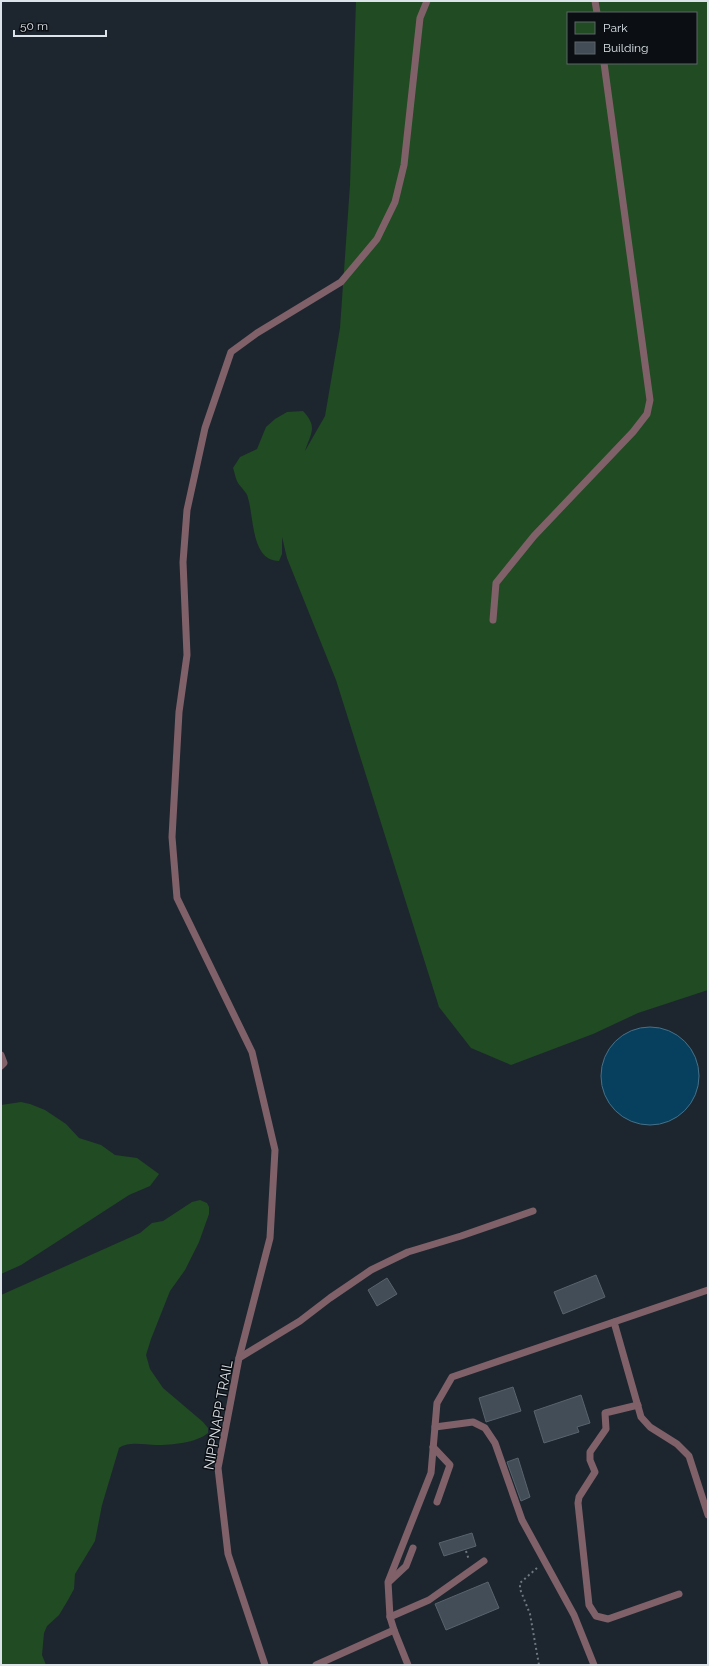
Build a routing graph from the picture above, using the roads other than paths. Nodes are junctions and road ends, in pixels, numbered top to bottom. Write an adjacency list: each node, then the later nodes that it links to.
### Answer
1 (427, 1): 11 (lane)
2 (595, 1): 3 (lane)
3 (597, 12)
4 (604, 64): 5 (lane)
5 (492, 620)
6 (1, 1056): 7 (lane)
7 (1, 1066)
8 (533, 1211): 11 (lane, NIPPNAPP TRAIL)
9 (708, 1290): 10 (lane)
10 (614, 1322): 12 (lane); 13 (lane)
11 (239, 1358): 23 (lane, NIPPNAPP TRAIL)
12 (638, 1405): 16 (lane); 20 (lane)
13 (435, 1427): 14 (lane); 26 (lane)
14 (433, 1446): 15 (lane); 19 (lane)
15 (437, 1502)
16 (708, 1515)
17 (413, 1548): 19 (lane)
18 (484, 1562): 21 (lane)
19 (388, 1582): 21 (lane)
20 (679, 1594)
21 (390, 1617): 22 (lane)
22 (394, 1630): 24 (lane); 25 (lane)
23 (266, 1665)
24 (316, 1665)
25 (408, 1665)
26 (594, 1665)

